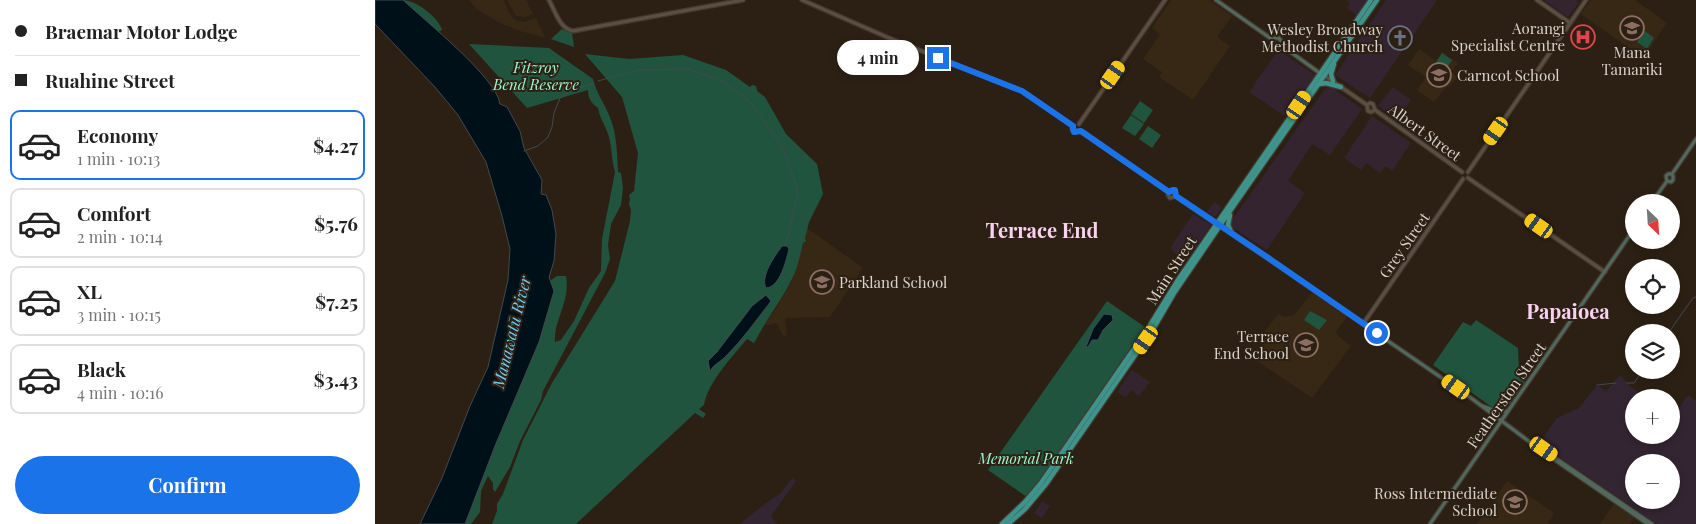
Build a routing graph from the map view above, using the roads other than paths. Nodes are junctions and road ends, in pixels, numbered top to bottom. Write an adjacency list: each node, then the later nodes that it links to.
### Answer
1 (549, 0): 2 (street)
2 (743, 0)
3 (802, 0): 19 (street)
4 (1165, 0): 18 (street)
5 (1216, 0): 11 (main road)
6 (1371, 0): 14 (highway, Main Street)
7 (1377, 0): 13 (highway, Main Street)
8 (1537, 0): 10 (street)
9 (1586, 0): 10 (street)
10 (1570, 23): 23 (street)
11 (1273, 40): 12 (main road); 12 (main road)
12 (1281, 45): 14 (main road, Albert Street)
13 (1338, 56): 14 (highway, Main Street); 15 (highway)
14 (1322, 74): 15 (street, Albert Street); 16 (highway, Main Street); 30 (highway, Main Street)
15 (1333, 81): 17 (street, Albert Street)
16 (1319, 84): 17 (highway); 29 (highway, Main Street)
17 (1341, 86): 22 (street, Albert Street)
18 (1079, 124): 19 (street); 20 (street)
19 (1073, 126): 20 (street)
20 (1081, 131): 26 (street)
21 (1696, 139): 27 (main road)
22 (1462, 172): 23 (street); 25 (street)
23 (1468, 172): 24 (street)
24 (1469, 178): 25 (street); 33 (street, Albert Street)
25 (1463, 179): 34 (street, Grey Street)
26 (1169, 192): 28 (street); 28 (street)
27 (1658, 194)
28 (1176, 196): 30 (street)
29 (1234, 207): 30 (highway, Main Street); 31 (highway)
30 (1218, 225): 31 (main road); 39 (highway, Main Street); 40 (highway, Main Street)
31 (1231, 232): 34 (main road)
32 (1625, 242): 33 (main road, Featherston Street)
33 (1605, 272): 36 (main road, Featherston Street)
34 (1363, 324): 35 (main road)
35 (1481, 405): 36 (main road); 37 (main road)
36 (1509, 409): 37 (main road, Featherston Street)
37 (1502, 421): 38 (main road); 41 (main road, Featherston Street)
38 (1539, 447): 42 (main road); 43 (main road)
39 (1002, 524)
40 (1009, 524)
41 (1430, 524)
42 (1647, 524)
43 (1652, 524)

